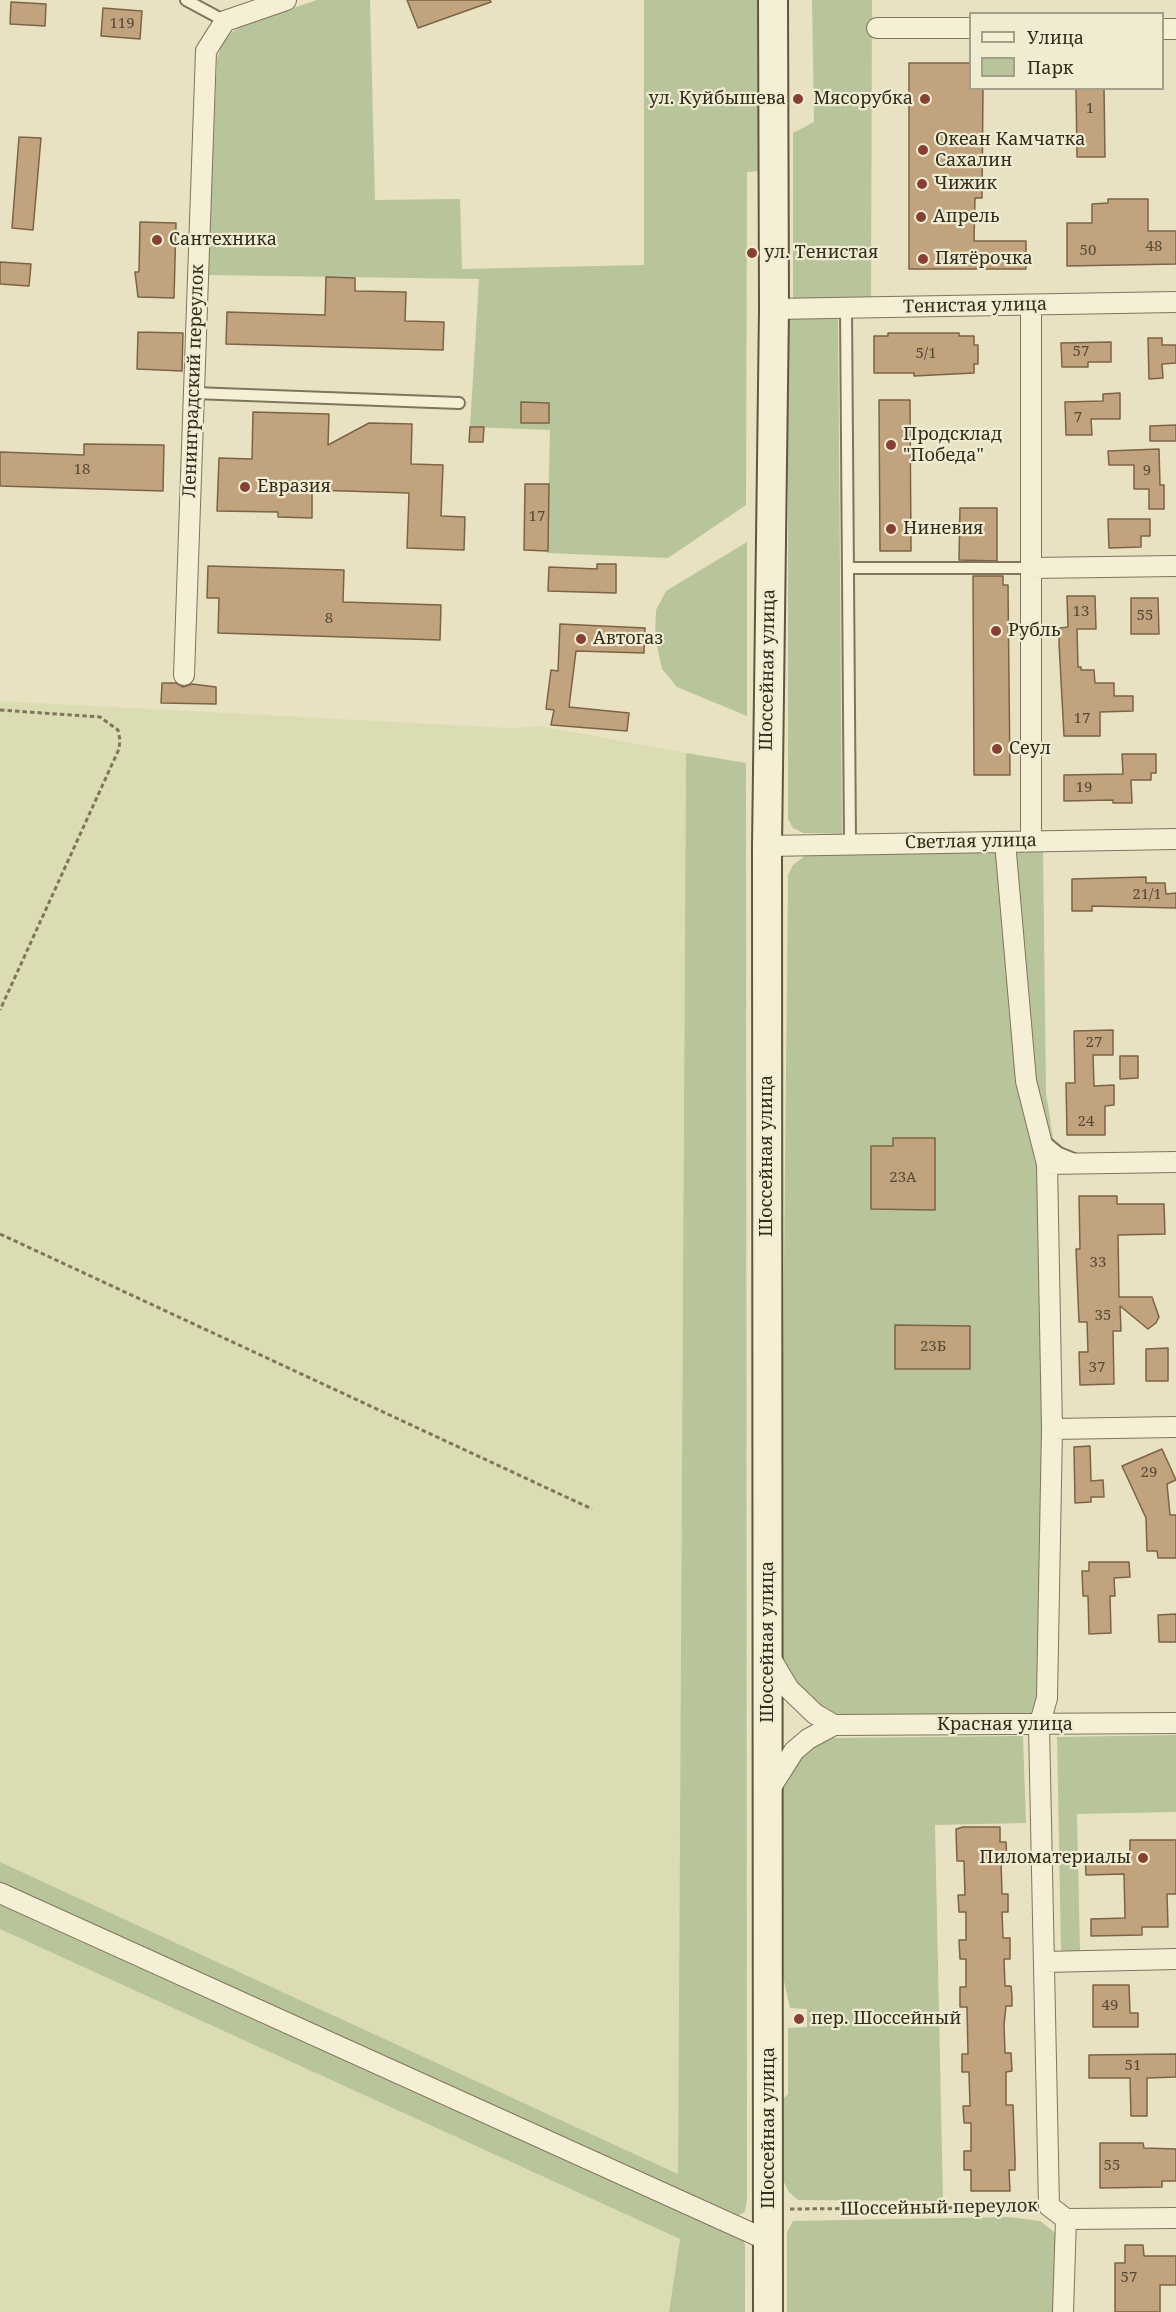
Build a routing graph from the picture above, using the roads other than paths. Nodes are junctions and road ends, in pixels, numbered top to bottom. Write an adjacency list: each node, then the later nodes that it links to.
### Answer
1 (186, 0): 4 (lane)
2 (286, 0): 4 (street)
3 (773, 0): 10 (main road, Шоссейная улица)
4 (225, 21): 11 (street, Ленинградский переулок)
5 (877, 28): 6 (street)
6 (969, 28)
7 (1176, 302): 8 (street, Тенистая улица)
8 (1031, 305): 9 (street, Тенистая улица); 14 (street)
9 (846, 308): 10 (street, Тенистая улица); 15 (lane)
10 (774, 309): 21 (main road, Шоссейная улица)
11 (194, 393): 12 (lane); 16 (street, Ленинградский переулок)
12 (459, 403)
13 (1176, 566): 14 (street)
14 (1031, 567): 15 (lane); 18 (street)
15 (848, 568): 20 (lane)
16 (184, 675)
17 (1176, 839): 18 (street, Светлая улица)
18 (1031, 841): 19 (street, Светлая улица)
19 (1005, 842): 20 (street, Светлая улица); 22 (street)
20 (850, 844): 21 (street, Светлая улица)
21 (767, 846): 28 (main road, Шоссейная улица)
22 (1039, 1136): 24 (lane); 25 (street)
23 (1176, 1162): 24 (street)
24 (1095, 1163): 25 (street)
25 (1047, 1164): 27 (street)
26 (1176, 1427): 27 (street)
27 (1052, 1429): 31 (street)
28 (768, 1652): 30 (street); 32 (main road, Шоссейная улица)
29 (1176, 1723): 31 (street, Красная улица)
30 (834, 1725): 31 (street, Красная улица); 32 (street)
31 (1039, 1726): 35 (street)
32 (768, 1792): 38 (main road, Шоссейная улица)
33 (0, 1893): 38 (street)
34 (1176, 1959): 35 (street)
35 (1044, 1962): 37 (street, Шоссейный переулок)
36 (1176, 2218): 37 (street)
37 (1066, 2219): 40 (street)
38 (769, 2241): 39 (main road, Шоссейная улица)
39 (768, 2312)
40 (1063, 2312)

